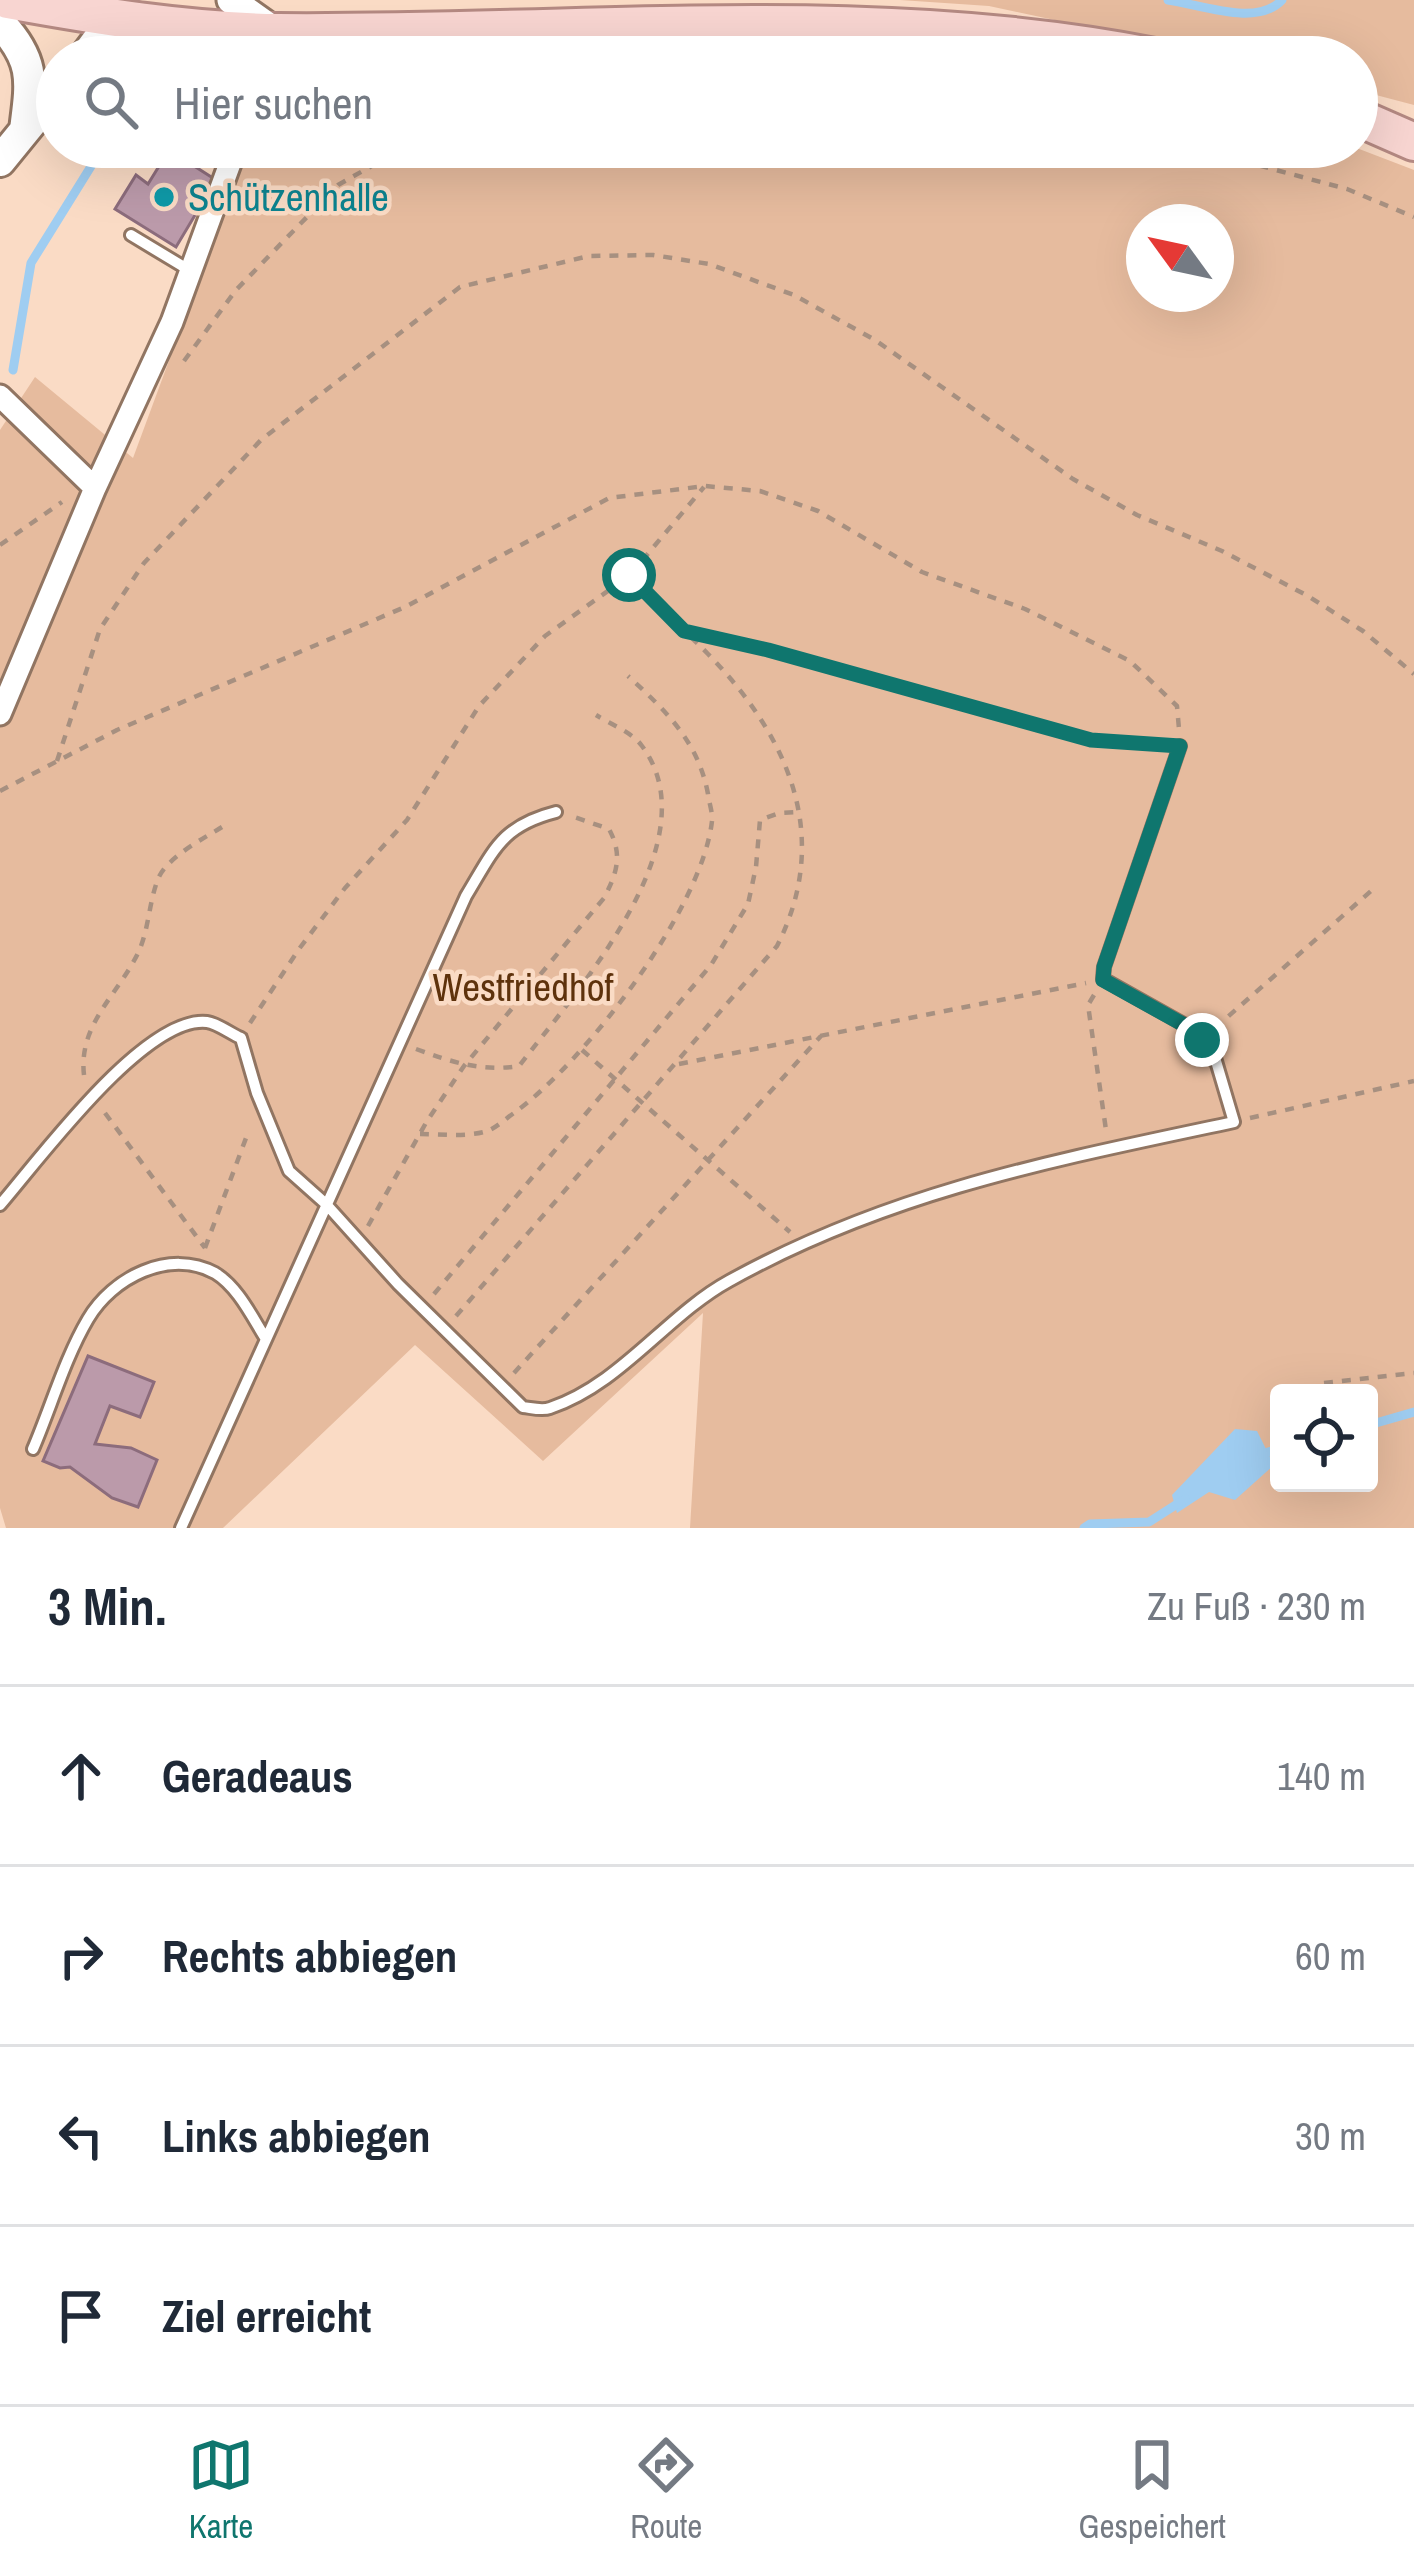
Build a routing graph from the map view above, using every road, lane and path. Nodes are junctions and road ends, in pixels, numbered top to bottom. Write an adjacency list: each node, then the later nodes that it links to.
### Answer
1 (8, 0): 3 (main road)
2 (230, 0): 5 (street)
3 (122, 9): 5 (main road); 6 (main road)
4 (0, 23): 10 (main road)
5 (276, 32): 7 (main road)
6 (101, 36)
7 (1043, 36)
8 (36, 117): 10 (main road)
9 (1378, 126): 11 (main road)
10 (25, 130): 12 (main road)
11 (1414, 142)
12 (0, 161)
13 (228, 168): 18 (street)
14 (368, 168): 19 (path)
15 (1268, 168): 16 (path)
16 (1414, 218)
17 (131, 235): 18 (lane)
18 (189, 271): 22 (street)
19 (173, 376)
20 (0, 396): 22 (street)
21 (705, 486): 24 (path); 30 (path); 31 (path)
22 (95, 488): 23 (path); 28 (street)
23 (0, 545)
24 (629, 575): 25 (path); 39 (path)
25 (684, 631): 30 (path); 34 (path)
26 (1414, 674): 31 (path)
27 (628, 676): 42 (path)
28 (0, 714)
29 (596, 715): 44 (path)
30 (1180, 746): 37 (lane)
31 (57, 761): 32 (path)
32 (0, 790)
33 (556, 812): 41 (lane); 44 (path)
34 (800, 812): 43 (path); 45 (path)
35 (222, 827): 47 (path)
36 (1371, 891): 40 (path)
37 (1103, 980): 38 (path); 40 (lane); 52 (path)
38 (821, 1036): 43 (path); 53 (path)
39 (241, 1038): 47 (lane); 48 (lane)
40 (1202, 1040): 50 (lane)
41 (400, 1043): 44 (path); 54 (lane)
42 (582, 1050): 45 (path); 51 (path)
43 (677, 1064): 49 (path)
44 (464, 1066): 51 (path)
45 (614, 1076): 49 (path); 60 (path)
46 (1414, 1081): 50 (path)
47 (91, 1101): 55 (lane); 58 (path)
48 (261, 1102): 54 (lane); 58 (path)
49 (642, 1104): 53 (path); 61 (path)
50 (1234, 1122): 52 (lane)
51 (420, 1134): 56 (path)
52 (1109, 1149): 57 (lane)
53 (707, 1159): 57 (path); 65 (path)
54 (326, 1204): 56 (lane); 62 (lane)
55 (0, 1205)
56 (360, 1241): 60 (lane)
57 (803, 1243): 65 (lane)
58 (205, 1248): 59 (path)
59 (218, 1275): 62 (lane); 66 (lane)
60 (422, 1307): 61 (lane)
61 (445, 1330): 65 (lane)
62 (266, 1339): 67 (lane)
63 (1414, 1373): 64 (path)
64 (1324, 1383)
65 (502, 1386)
66 (33, 1449)
67 (182, 1528)

